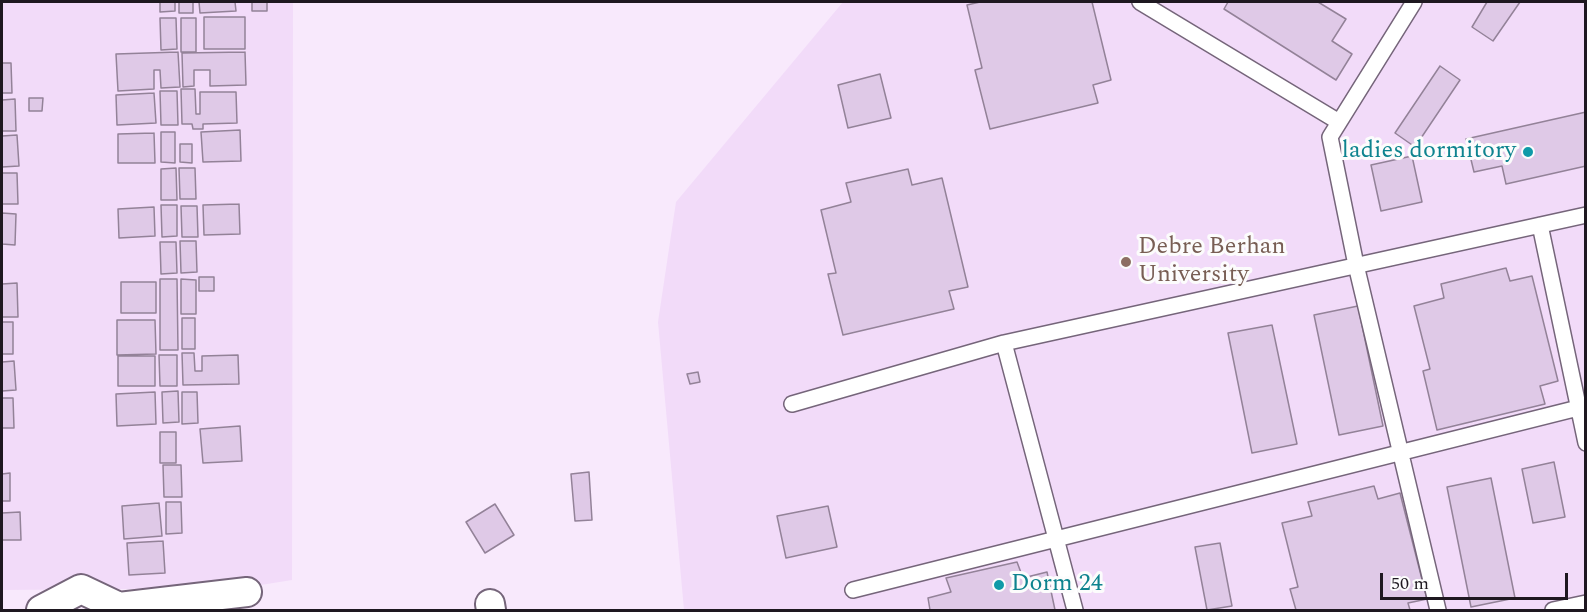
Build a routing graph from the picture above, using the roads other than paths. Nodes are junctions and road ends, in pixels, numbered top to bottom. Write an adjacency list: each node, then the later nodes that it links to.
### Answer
1 (1140, 2): 3 (lane)
2 (1414, 2): 3 (lane)
3 (1340, 122): 6 (lane)
4 (1586, 215): 5 (lane)
5 (1539, 225): 6 (lane); 9 (lane)
6 (1356, 265): 7 (lane); 11 (lane)
7 (1004, 343): 8 (lane); 12 (lane)
8 (792, 404)
9 (1582, 407): 10 (lane); 11 (lane)
10 (1586, 443)
11 (1400, 452): 12 (lane); 18 (lane)
12 (1056, 539): 13 (lane); 17 (lane)
13 (854, 590)
14 (247, 592): 16 (street)
15 (1586, 603): 19 (lane)
16 (41, 610)
17 (1075, 610)
18 (1438, 610)
19 (1553, 610)

